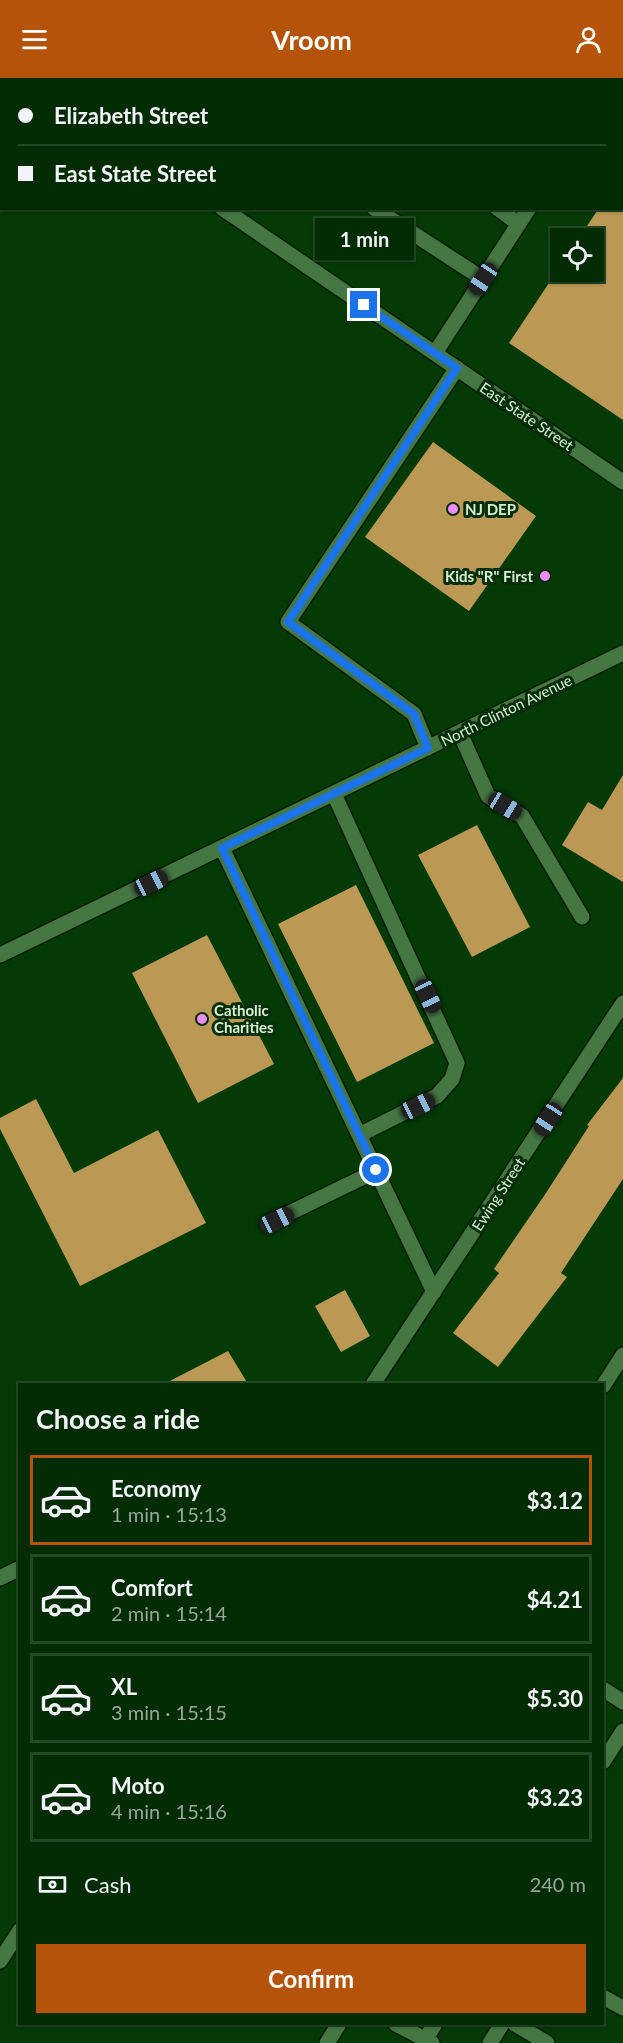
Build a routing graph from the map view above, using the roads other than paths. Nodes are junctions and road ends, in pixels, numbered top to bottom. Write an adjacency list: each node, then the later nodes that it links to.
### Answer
1 (225, 210): 7 (street, East State Street)
2 (377, 210): 6 (street)
3 (500, 210): 5 (street)
4 (528, 210): 5 (street)
5 (519, 224): 6 (street)
6 (483, 279): 7 (street)
7 (435, 353): 8 (street, East State Street)
8 (457, 368): 9 (street, East State Street); 12 (street)
9 (623, 482)
10 (623, 653): 11 (street, North Clinton Avenue)
11 (460, 733): 12 (street, North Clinton Avenue); 15 (street)
12 (428, 748): 13 (street, North Clinton Avenue)
13 (334, 794): 14 (street, North Clinton Avenue); 18 (street)
14 (222, 848): 16 (street, North Clinton Avenue); 18 (street)
15 (582, 917)
16 (0, 955)
17 (623, 1003): 21 (street, Ewing Street)
18 (359, 1135): 19 (street)
19 (376, 1170): 20 (street); 21 (street)
20 (277, 1220)
21 (434, 1292): 23 (street, Ewing Street)
22 (623, 1356): 24 (street)
23 (374, 1383)
24 (604, 1384)
25 (18, 1569): 26 (street)
26 (0, 1578)
27 (604, 1690): 28 (street)
28 (623, 1702)
29 (623, 1731): 30 (street)
30 (604, 1760)
31 (18, 1933): 32 (street)
32 (0, 1961)
33 (604, 1998): 34 (street)
34 (623, 2008)
35 (338, 2025): 41 (street)
36 (398, 2025): 40 (street)
37 (435, 2025): 40 (street)
38 (501, 2025): 42 (street)
39 (517, 2025): 43 (street)
40 (427, 2042)
41 (327, 2043)
42 (490, 2043)
43 (547, 2043)

